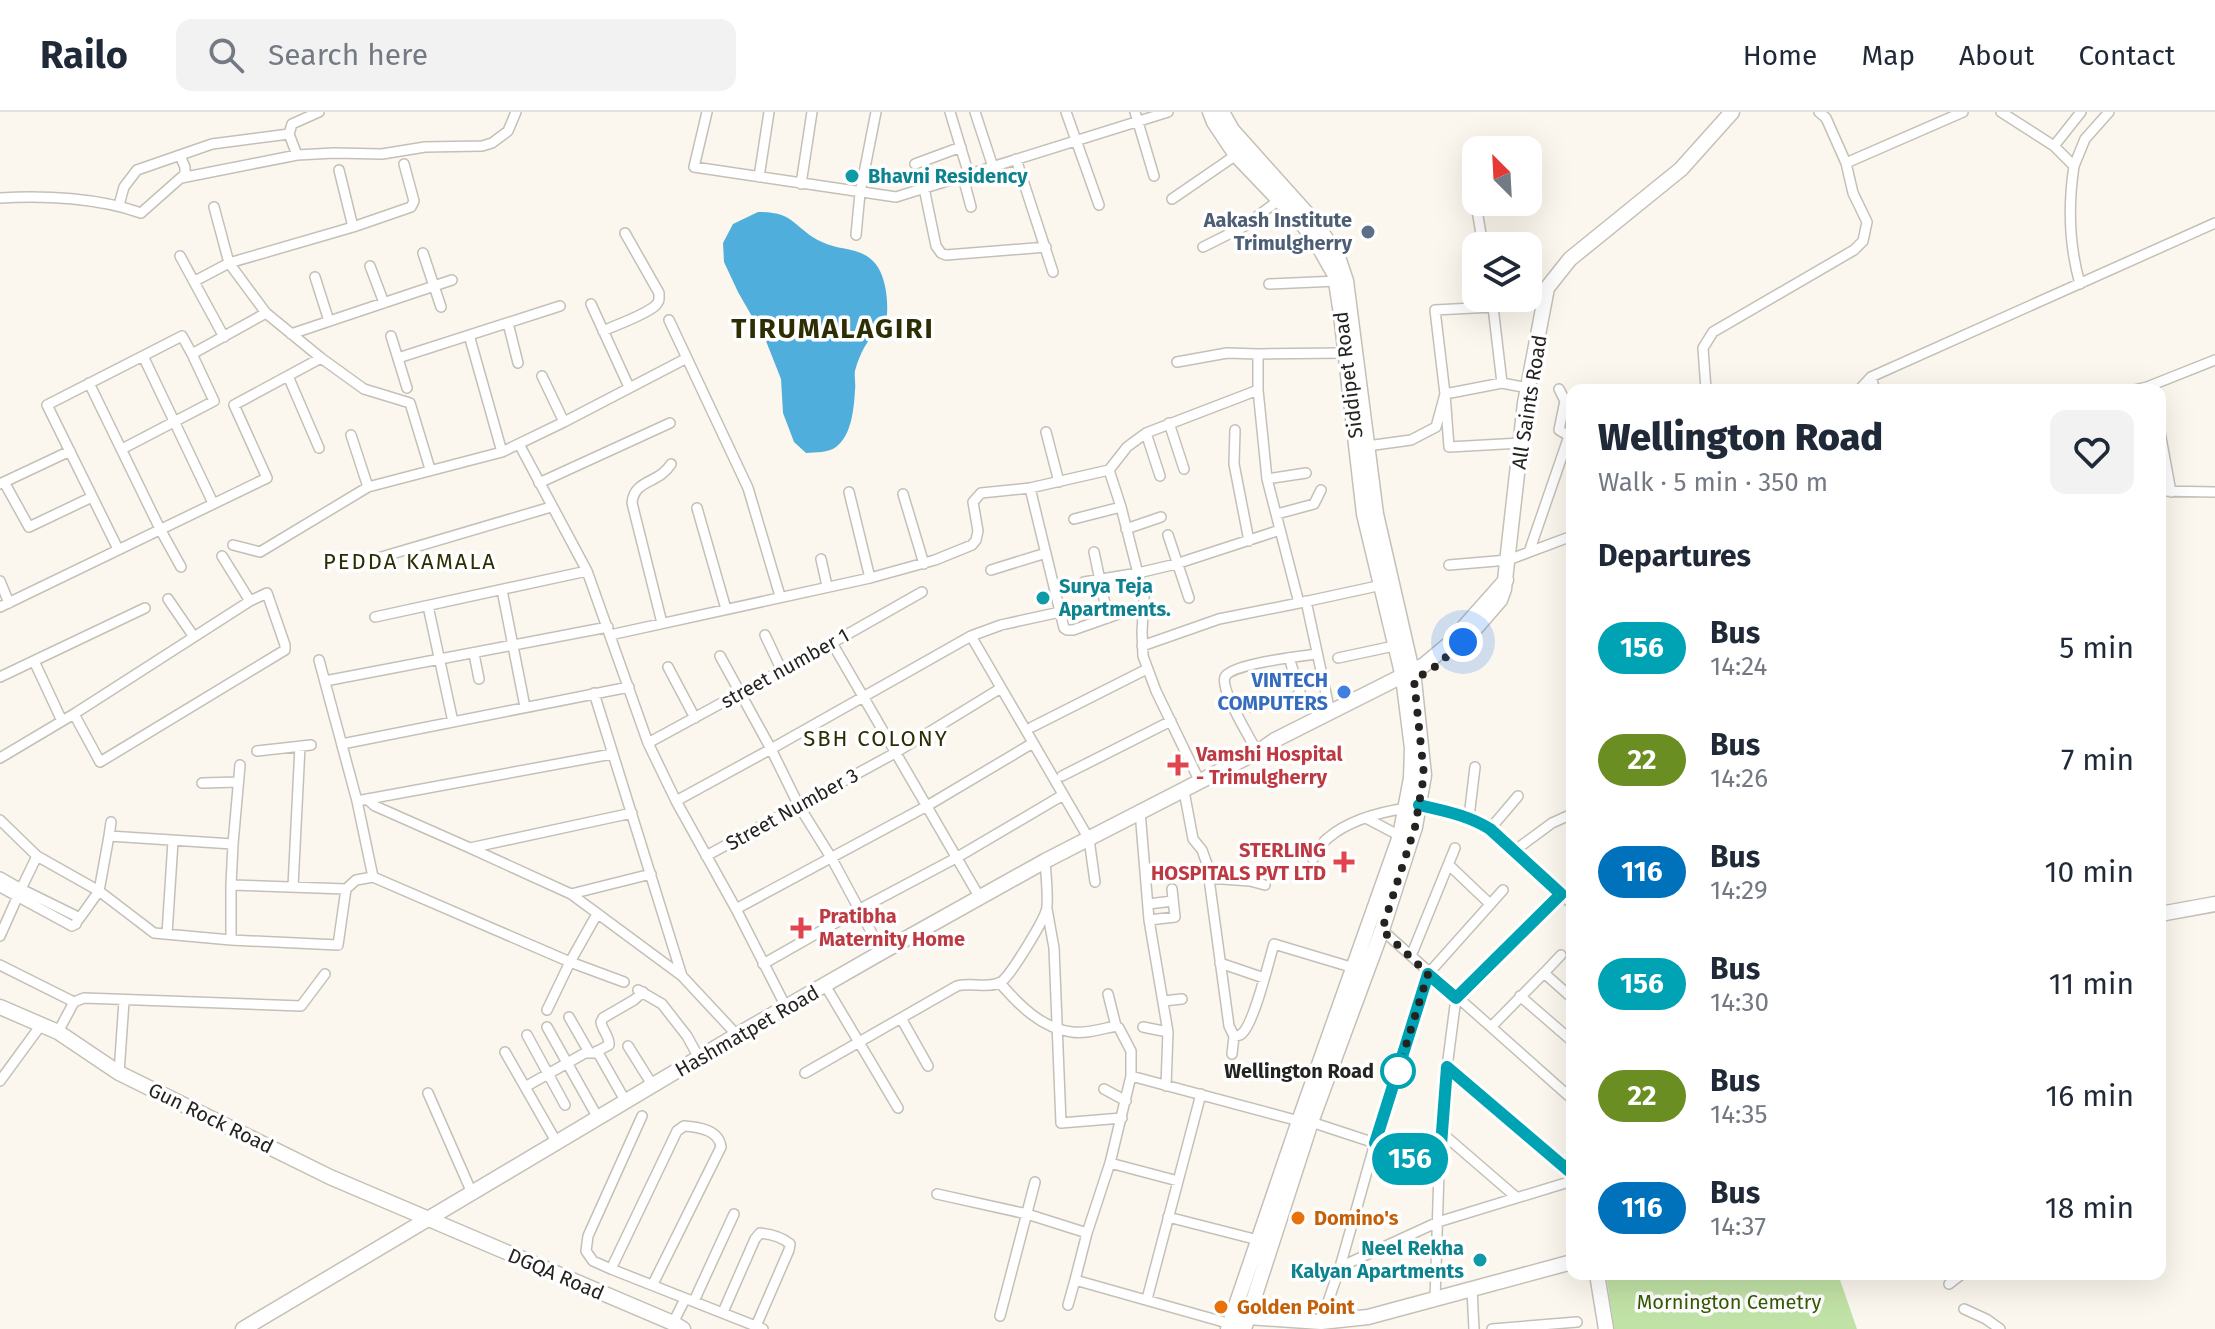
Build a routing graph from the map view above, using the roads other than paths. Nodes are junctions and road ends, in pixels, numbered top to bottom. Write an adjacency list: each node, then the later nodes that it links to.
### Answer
1 (304, 112): 21 (street)
2 (319, 112): 21 (street)
3 (516, 112): 25 (street)
4 (707, 112): 37 (street)
5 (769, 112): 37 (street)
6 (812, 112): 39 (street)
7 (876, 112): 41 (street)
8 (950, 112): 24 (street)
9 (975, 112): 33 (street)
10 (1066, 112): 22 (street)
11 (1168, 112): 20 (street)
12 (1210, 112): 26 (main road, Siddipet Road)
13 (1222, 112): 119 (main road, Siddipet Road)
14 (1732, 112): 103 (main road, All Saints Road)
15 (1819, 112): 29 (street)
16 (1963, 112): 29 (street)
17 (2001, 112): 23 (street)
18 (2081, 112): 23 (street)
19 (2109, 112): 32 (street)
20 (1136, 117): 22 (street); 36 (street)
21 (290, 129): 25 (street); 27 (street)
22 (1076, 142): 28 (street); 46 (street)
23 (2054, 146): 32 (street)
24 (961, 147): 31 (street); 35 (street)
25 (297, 155): 38 (street)
26 (1236, 155): 43 (street); 44 (main road, Siddipet Road)
27 (180, 156): 38 (street); 45 (street)
28 (1016, 159): 33 (street); 53 (street)
29 (1846, 163): 97 (street)
30 (404, 164): 50 (street)
31 (915, 164)
32 (2074, 166): 65 (street)
33 (993, 167): 35 (street)
34 (339, 170): 50 (street)
35 (966, 176): 40 (street); 48 (street)
36 (1154, 176)
37 (759, 177): 39 (street)
38 (181, 178): 45 (street)
39 (801, 184): 41 (street)
40 (924, 188): 41 (street); 53 (street)
41 (860, 193): 52 (street)
42 (0, 198): 45 (street)
43 (1172, 199)
44 (1279, 200): 54 (street); 63 (main road, Siddipet Road)
45 (119, 205)
46 (1099, 205)
47 (214, 207): 57 (street)
48 (971, 207)
49 (2215, 223): 65 (street)
50 (353, 227): 57 (street)
51 (625, 233): 77 (street)
52 (856, 235)
53 (1046, 247): 59 (street)
54 (1203, 247)
55 (423, 253): 66 (street)
56 (180, 256): 62 (street)
57 (229, 263): 62 (street); 73 (street)
58 (370, 266): 67 (street)
59 (1053, 272)
60 (315, 277): 75 (street)
61 (452, 280): 66 (street)
62 (195, 281): 81 (street)
63 (1337, 281): 64 (street); 82 (main road, Siddipet Road)
64 (1269, 284)
65 (2080, 284): 94 (street)
66 (434, 286): 67 (street); 70 (street)
67 (384, 303): 75 (street)
68 (591, 304): 77 (street)
69 (560, 306): 76 (street)
70 (441, 307)
71 (1462, 307): 106 (street)
72 (1493, 312): 96 (street)
73 (266, 313): 78 (street); 81 (street)
74 (669, 320): 88 (street)
75 (329, 321): 78 (street)
76 (508, 323): 79 (street); 91 (street)
77 (603, 331): 101 (street)
78 (291, 334): 86 (street)
79 (469, 335): 87 (street); 123 (street)
80 (391, 336): 87 (street)
81 (224, 337): 83 (street)
82 (1345, 353): 84 (street); 175 (main road, Siddipet Road)
83 (192, 354): 85 (street); 107 (street)
84 (1258, 354): 90 (street); 105 (street)
85 (143, 356): 95 (street); 107 (street)
86 (321, 358): 92 (street); 125 (street)
87 (398, 358): 102 (street)
88 (687, 358): 101 (street); 179 (street)
89 (2215, 360): 100 (street)
90 (1177, 362)
91 (518, 363)
92 (288, 376): 120 (street); 142 (street)
93 (542, 376): 108 (street)
94 (1871, 377): 98 (street); 99 (street)
95 (89, 383): 121 (street); 122 (street)
96 (1502, 383): 103 (street); 106 (street)
97 (1706, 384)
98 (1865, 384)
99 (1873, 384)
100 (2158, 384)
101 (629, 387): 108 (street)
102 (407, 388)
103 (1528, 388): 116 (main road, All Saints Road)
104 (1559, 389): 114 (street)
105 (1258, 390): 110 (street); 130 (street)
106 (1445, 394): 116 (street); 119 (street)
107 (174, 421): 121 (street); 142 (street)
108 (564, 422): 117 (street)
109 (670, 423): 133 (street)
110 (1169, 423): 113 (street); 126 (street)
111 (1235, 430): 154 (street)
112 (1046, 432): 131 (street)
113 (1146, 433): 127 (street); 129 (street)
114 (1566, 434)
115 (351, 435): 134 (street)
116 (1521, 443): 162 (main road, All Saints Road)
117 (519, 444): 123 (street); 133 (street)
118 (1566, 445): 158 (street)
119 (1367, 446): 213 (main road, Siddipet Road)
120 (319, 448)
121 (122, 449): 149 (street)
122 (70, 451): 132 (street); 141 (street)
123 (502, 452): 125 (street)
124 (671, 464): 192 (street)
125 (430, 469): 134 (street)
126 (1184, 469)
127 (1109, 470): 131 (street); 144 (street)
128 (1306, 473): 130 (street)
129 (1160, 476)
130 (1267, 479): 146 (street)
131 (1059, 482): 135 (street)
132 (2, 483): 141 (street)
133 (539, 483): 143 (street)
134 (368, 487): 155 (street)
135 (1030, 488): 159 (street); 163 (street)
136 (1321, 490): 146 (street)
137 (849, 492): 171 (street)
138 (2166, 492): 139 (street)
139 (2215, 492)
140 (903, 494): 163 (street)
141 (92, 497): 156 (street)
142 (213, 503): 149 (street)
143 (551, 507): 166 (street); 169 (street)
144 (1121, 507): 148 (street); 150 (street)
145 (697, 508): 188 (street)
146 (1277, 514): 151 (street)
147 (1161, 517): 150 (street)
148 (1074, 519)
149 (160, 529): 156 (street); 167 (street)
150 (1126, 529): 170 (street)
151 (1280, 530): 154 (street); 183 (street)
152 (1168, 535): 164 (street)
153 (1566, 538): 158 (street)
154 (1249, 541): 164 (street)
155 (233, 545)
156 (118, 549): 184 (street)
157 (1094, 552): 172 (street)
158 (1529, 552): 162 (street)
159 (1046, 553): 168 (street); 189 (street)
160 (222, 556): 182 (street)
161 (821, 559): 176 (street)
162 (1508, 560): 165 (street); 213 (main road, All Saints Road)
163 (924, 564): 171 (street)
164 (1176, 564): 170 (street); 180 (street)
165 (1449, 565)
166 (351, 566)
167 (181, 567)
168 (991, 570)
169 (587, 571): 177 (street); 193 (street)
170 (1138, 573): 172 (street); 187 (street)
171 (870, 578): 176 (street)
172 (1100, 579): 174 (street); 191 (street)
173 (0, 581): 184 (street)
174 (1084, 582)
175 (1382, 585): 183 (street); 200 (main road, Siddipet Road)
176 (827, 586): 179 (street)
177 (502, 590): 185 (street); 198 (street)
178 (922, 592): 197 (street, street number 1)
179 (780, 596): 188 (street)
180 (1189, 598)
181 (168, 599): 196 (street)
182 (250, 601): 196 (street); 224 (street)
183 (1302, 602): 199 (street); 202 (street)
184 (5, 605)
185 (428, 606): 190 (street); 206 (street)
186 (145, 608): 207 (street)
187 (1145, 608): 191 (street); 199 (street)
188 (726, 609): 192 (street)
189 (1060, 612): 191 (street); 195 (street)
190 (375, 617)
191 (1108, 618)
192 (662, 623): 193 (street)
193 (609, 631): 198 (street); 216 (street)
194 (765, 635): 211 (street)
195 (971, 636): 217 (street); 220 (street)
196 (194, 637): 224 (street)
197 (832, 643): 211 (street, street number 1); 220 (street)
198 (511, 646): 201 (street); 221 (street)
199 (1142, 646): 210 (street)
200 (1394, 646): 204 (street); 213 (main road, Siddipet Road)
201 (474, 654): 206 (street); 214 (street)
202 (1317, 654): 222 (street); 223 (street)
203 (720, 656): 219 (street)
204 (1338, 658)
205 (319, 660): 215 (street)
206 (439, 660): 215 (street); 228 (street)
207 (34, 661): 212 (street); 226 (street)
208 (1291, 664): 222 (street)
209 (668, 667): 225 (street)
210 (1147, 669): 227 (street); 229 (street)
211 (782, 671): 219 (street, street number 1)
212 (0, 677)
213 (1408, 678): 223 (main road, Hashmatpet Road); 237 (main road, Hashmatpet Road); 254 (main road)
214 (479, 679)
215 (325, 681): 232 (street)
216 (629, 687): 218 (street); 230 (street)
217 (1001, 688): 231 (street); 238 (street, Street Number 3)
218 (594, 693): 221 (street); 239 (street)
219 (740, 693): 225 (street, street number 1); 235 (street)
220 (864, 696): 235 (street); 238 (street)
221 (525, 707): 228 (street)
222 (1235, 709): 237 (street)
223 (1330, 712): 237 (main road, Hashmatpet Road)
224 (74, 714): 226 (street)
225 (695, 718): 230 (street, street number 1)
226 (62, 721): 240 (street)
227 (1171, 721): 243 (street); 245 (street)
228 (453, 722): 232 (street)
229 (1032, 727)
230 (648, 743): 251 (street)
231 (1033, 743): 248 (street); 253 (street)
232 (342, 744): 250 (street)
233 (311, 745): 234 (street)
234 (300, 746): 236 (street); 286 (street)
235 (771, 749): 251 (street); 252 (street)
236 (257, 751)
237 (1259, 751): 245 (main road, Hashmatpet Road)
238 (895, 753): 252 (street, Street Number 3); 253 (street)
239 (612, 754): 250 (street); 256 (street)
240 (0, 758)
241 (240, 765): 244 (street)
242 (1475, 767): 257 (street)
243 (1062, 776)
244 (238, 782): 246 (street); 267 (street)
245 (1200, 782): 247 (main road, Hashmatpet Road)
246 (202, 783)
247 (1184, 791): 255 (main road, Hashmatpet Road); 281 (street)
248 (1063, 795): 265 (street); 273 (street)
249 (1518, 796): 262 (street)
250 (362, 800): 268 (street); 280 (street)
251 (676, 801): 272 (street)
252 (799, 806): 272 (street, Street Number 3); 274 (street)
253 (927, 806): 273 (street); 274 (street)
254 (1413, 806): 257 (street); 259 (street); 264 (main road); 306 (main road)
255 (1140, 811): 265 (main road, Hashmatpet Road); 297 (street)
256 (632, 813): 268 (street); 278 (street)
257 (1469, 817): 262 (street)
258 (1566, 817): 270 (street)
259 (1366, 818): 264 (street); 275 (street)
260 (0, 820): 271 (street)
261 (111, 822): 263 (street)
262 (1490, 829): 270 (street)
263 (109, 836): 266 (street); 290 (street)
264 (1400, 836): 317 (main road)
265 (1089, 839): 276 (main road, Hashmatpet Road); 282 (street)
266 (173, 841): 267 (street); 307 (street)
267 (233, 844): 283 (street)
268 (470, 848): 292 (street)
269 (1455, 848): 277 (street)
270 (1514, 851): 293 (street)
271 (37, 856): 290 (street); 291 (street)
272 (706, 856): 300 (street)
273 (956, 858): 294 (street); 302 (street)
274 (832, 859): 300 (street); 302 (street)
275 (1313, 859)
276 (1045, 861): 294 (main road, Hashmatpet Road); 301 (street)
277 (1449, 865): 298 (street); 312 (street)
278 (651, 874): 292 (street); 321 (street)
279 (0, 877): 291 (street)
280 (373, 877): 287 (street); 313 (street)
281 (1209, 878): 284 (street); 314 (street)
282 (1095, 882)
283 (231, 885): 286 (street); 309 (street)
284 (1265, 885)
285 (0, 887): 291 (street)
286 (293, 887): 287 (street)
287 (346, 889): 309 (street)
288 (1172, 889): 296 (street)
289 (1503, 890): 298 (street)
290 (99, 891): 291 (street); 307 (street)
291 (19, 893): 308 (street)
292 (571, 894): 304 (street)
293 (1561, 894): 295 (street); 329 (street)
294 (980, 898): 310 (main road, Hashmatpet Road)
295 (1566, 899)
296 (1173, 901): 297 (street); 305 (street)
297 (1148, 904): 305 (street)
298 (1490, 904): 320 (street)
299 (2215, 904): 303 (main road)
300 (736, 909): 315 (street)
301 (1047, 909): 324 (street); 344 (street)
302 (858, 910): 310 (street); 315 (street)
303 (2166, 913)
304 (597, 914): 313 (street); 321 (street)
305 (1149, 920): 332 (street)
306 (1382, 930): 312 (street); 379 (main road)
307 (167, 934): 309 (street)
308 (0, 936)
309 (231, 940)
310 (882, 952): 325 (main road, Hashmatpet Road)
311 (1561, 955): 318 (street)
312 (1411, 956): 320 (street)
313 (570, 962): 323 (street); 336 (street)
314 (1220, 963): 322 (street); 349 (street)
315 (763, 964): 335 (street)
316 (0, 965): 333 (street)
317 (1354, 968): 322 (street); 379 (main road)
318 (1544, 973): 326 (street); 328 (street)
319 (325, 974): 331 (street)
320 (1428, 974): 329 (street); 382 (street)
321 (682, 976): 348 (street)
322 (1264, 978): 349 (street)
323 (624, 982)
324 (1000, 983): 338 (street); 344 (street)
325 (825, 985): 335 (main road, Hashmatpet Road); 351 (street)
326 (1566, 993)
327 (1108, 994): 340 (street)
328 (1520, 996): 343 (street); 350 (street)
329 (1456, 998): 343 (street); 359 (street)
330 (1182, 999): 332 (street)
331 (124, 1001): 333 (street); 360 (street)
332 (1163, 1001): 346 (street)
333 (74, 1002): 345 (street)
334 (0, 1007): 339 (main road, Gun Rock Road)
335 (786, 1007): 348 (main road, Hashmatpet Road)
336 (547, 1010)
337 (569, 1017): 354 (street)
338 (901, 1018): 351 (street); 358 (street)
339 (41, 1025): 345 (main road, Gun Rock Road); 364 (street)
340 (1116, 1026): 344 (street); 363 (street)
341 (547, 1027): 357 (street)
342 (1143, 1027): 346 (street)
343 (1491, 1027): 371 (street)
344 (1056, 1028): 378 (street)
345 (58, 1032): 360 (main road, Gun Rock Road)
346 (1168, 1032): 366 (street)
347 (527, 1035): 362 (street)
348 (737, 1035): 356 (main road, Hashmatpet Road)
349 (1234, 1036): 355 (street)
350 (1566, 1036)
351 (859, 1042): 361 (street); 375 (street)
352 (628, 1046): 365 (street)
353 (505, 1052): 367 (street)
354 (593, 1052): 356 (street); 357 (street); 373 (street)
355 (1232, 1054)
356 (699, 1058): 365 (main road, Hashmatpet Road)
357 (567, 1064): 362 (street); 377 (street)
358 (928, 1066)
359 (1447, 1067): 380 (street); 385 (street)
360 (119, 1073): 395 (main road, Gun Rock Road)
361 (805, 1073)
362 (548, 1074): 367 (street); 374 (street)
363 (1131, 1076): 366 (street); 372 (street)
364 (0, 1081)
365 (653, 1086): 373 (main road, Hashmatpet Road)
366 (1166, 1086): 370 (street)
367 (525, 1087): 381 (street)
368 (1104, 1089): 372 (street)
369 (428, 1093): 389 (street)
370 (1201, 1094): 379 (street); 387 (street)
371 (1566, 1094)
372 (1126, 1101): 378 (street)
373 (626, 1102): 377 (main road, Hashmatpet Road)
374 (565, 1105)
375 (898, 1108)
376 (642, 1116): 401 (street)
377 (598, 1118): 381 (main road, Hashmatpet Road)
378 (1122, 1118): 383 (street)
379 (1305, 1121): 382 (street); 398 (main road); 418 (main road)
380 (1443, 1134): 384 (street); 391 (street)
381 (557, 1143): 389 (main road, Hashmatpet Road)
382 (1375, 1143): 384 (street); 400 (street)
383 (1110, 1163): 387 (street); 397 (street)
384 (1439, 1171): 396 (street)
385 (1566, 1172)
386 (1566, 1178): 391 (street)
387 (1178, 1181): 394 (street)
388 (1035, 1182): 393 (street)
389 (472, 1193): 395 (main road, Hashmatpet Road)
390 (937, 1194): 393 (street)
391 (1516, 1197): 396 (street)
392 (734, 1214): 409 (street)
393 (1027, 1214): 397 (street); 414 (street)
394 (1168, 1217): 398 (street); 408 (street)
395 (427, 1220): 419 (main road, DGQA Road); 423 (main road, Hashmatpet Road)
396 (1438, 1222): 400 (street); 410 (street)
397 (1087, 1233): 402 (street)
398 (1258, 1240): 415 (main road)
399 (1566, 1264): 407 (main road)
400 (1340, 1267): 416 (street)
401 (611, 1269): 405 (street); 405 (street)
402 (1075, 1280): 408 (street); 411 (street)
403 (1598, 1280): 426 (main road)
404 (1954, 1280): 406 (street)
405 (653, 1284): 409 (street)
406 (1949, 1284)
407 (1472, 1289): 410 (main road); 424 (street)
408 (1147, 1299): 415 (street)
409 (690, 1300): 413 (street); 419 (street)
410 (1435, 1300): 416 (main road)
411 (1068, 1305)
412 (1964, 1309): 427 (street)
413 (723, 1312): 421 (street); 421 (street)
414 (1000, 1316)
415 (1230, 1322): 418 (main road)
416 (1321, 1322): 418 (main road)
417 (1577, 1322): 420 (street)
418 (1246, 1325)
419 (678, 1326)
420 (1545, 1327): 422 (street)
421 (760, 1328)
422 (1507, 1328): 425 (street)
423 (243, 1329)
424 (1474, 1329)
425 (1492, 1329)
426 (1606, 1329)
427 (2000, 1329)

